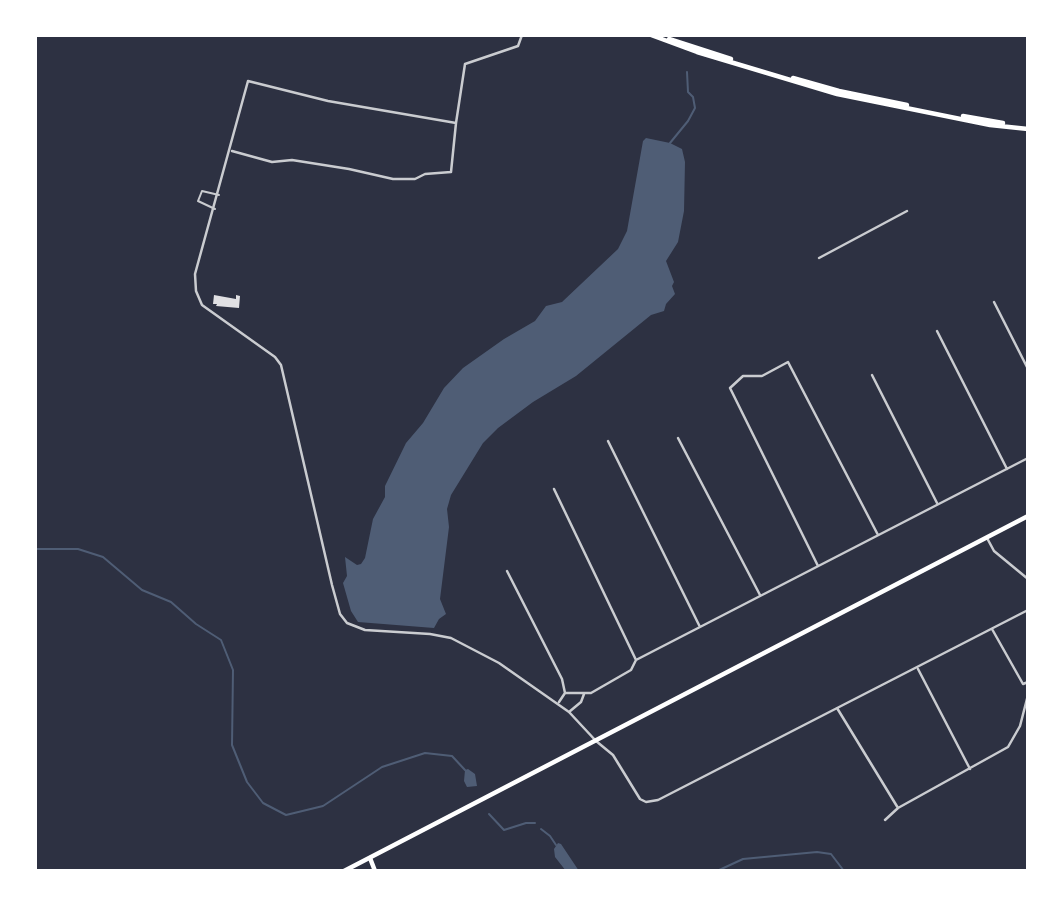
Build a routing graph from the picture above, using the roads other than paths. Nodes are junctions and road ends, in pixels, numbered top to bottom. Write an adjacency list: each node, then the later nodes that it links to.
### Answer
1 (522, 35): 4 (street)
2 (651, 35): 5 (main road)
3 (659, 35): 5 (main road)
4 (457, 123): 6 (street); 6 (street)
5 (1028, 128)
6 (231, 150): 7 (street)
7 (219, 195): 8 (street); 8 (lane)
8 (215, 209): 37 (street)
9 (907, 211): 10 (street)
10 (819, 258)
11 (994, 302): 13 (street)
12 (937, 331): 18 (street)
13 (1028, 369)
14 (872, 375): 20 (street)
15 (678, 438): 27 (street)
16 (608, 441): 29 (street)
17 (1028, 458): 18 (street)
18 (1007, 470): 20 (street)
19 (554, 489): 31 (street)
20 (937, 503): 22 (street)
21 (1028, 516): 23 (main road)
22 (878, 535): 24 (street); 24 (street)
23 (987, 538): 26 (street); 40 (main road)
24 (818, 566): 27 (street)
25 (507, 570): 34 (street)
26 (1028, 579)
27 (760, 595): 29 (street)
28 (1028, 610): 30 (street)
29 (700, 626): 31 (street)
30 (992, 629): 32 (street); 33 (street)
31 (636, 660): 35 (street)
32 (917, 668): 38 (street); 41 (street)
33 (1028, 682)
34 (565, 693): 35 (street); 37 (street)
35 (584, 694): 39 (street)
36 (1028, 695): 41 (street)
37 (558, 703): 39 (street)
38 (837, 708): 40 (street); 42 (street)
39 (569, 712): 40 (street)
40 (596, 741): 44 (main road)
41 (970, 769): 42 (street)
42 (898, 808): 43 (street)
43 (885, 820)
44 (370, 858): 45 (main road); 46 (main road)
45 (344, 871)
46 (376, 871)

